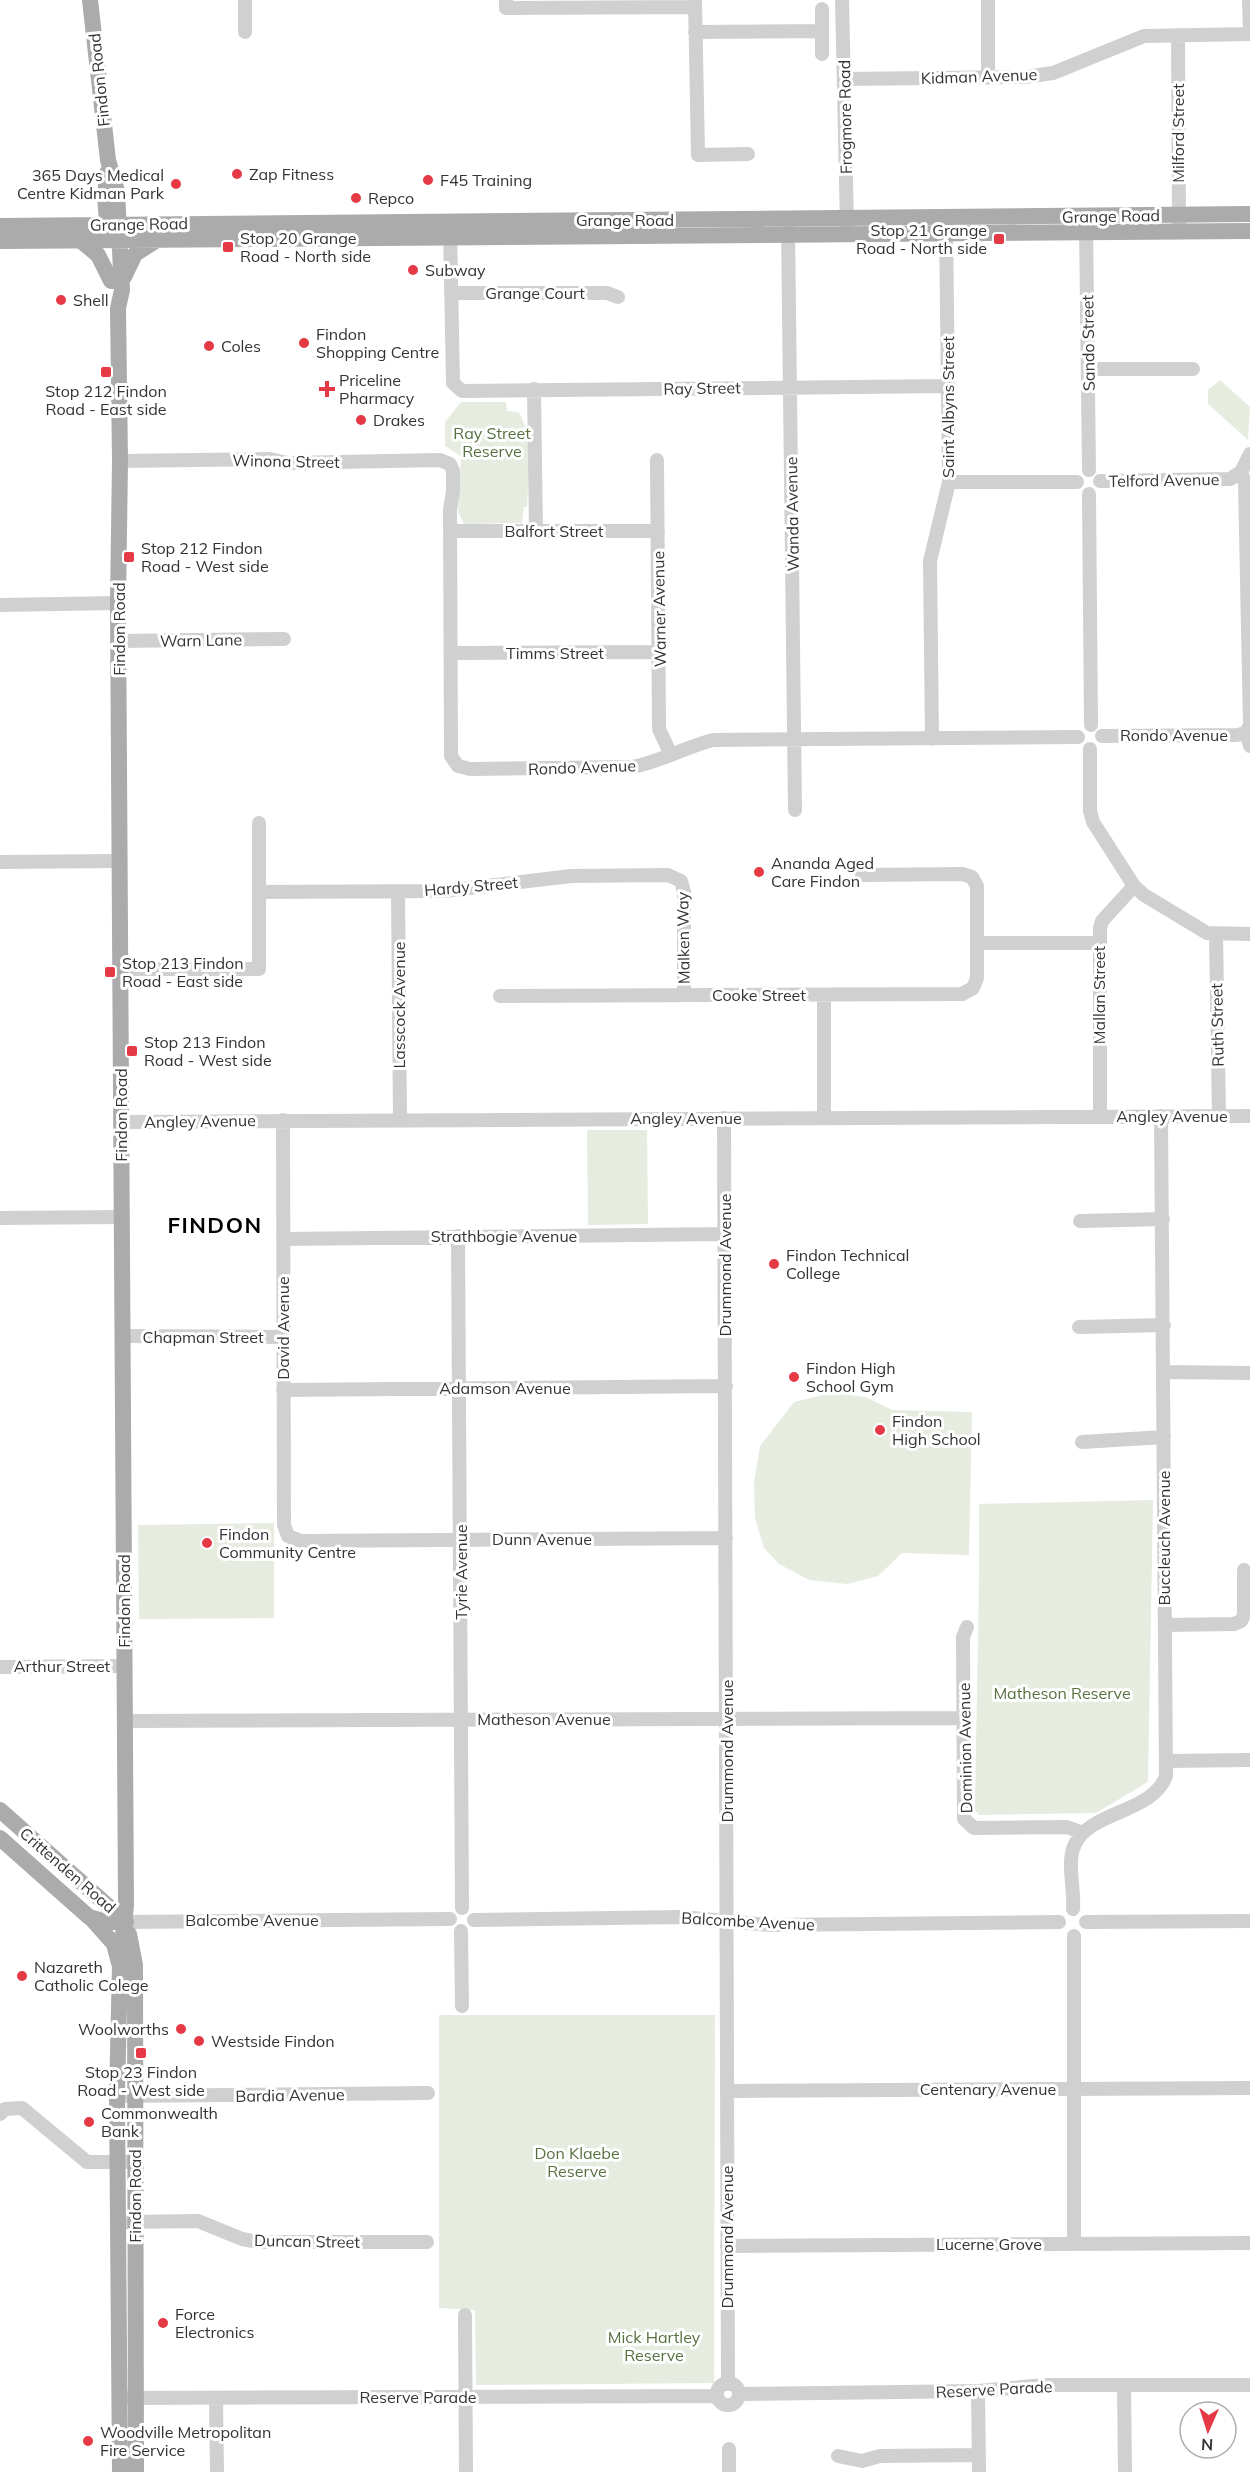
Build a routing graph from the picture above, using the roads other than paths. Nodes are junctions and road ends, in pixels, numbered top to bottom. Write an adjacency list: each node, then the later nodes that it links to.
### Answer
1 (90, 0): 18 (main road, Findon Road)
2 (245, 0): 9 (street)
3 (842, 0): 15 (street, Frogmore Road)
4 (988, 0): 16 (street)
5 (1249, 0): 12 (street)
6 (695, 3): 7 (street); 10 (street)
7 (506, 4)
8 (822, 9): 11 (street)
9 (245, 32)
10 (695, 32): 11 (street); 17 (street)
11 (822, 32): 14 (street)
12 (1250, 34): 13 (street, Kidman Avenue)
13 (1178, 35): 16 (street, Kidman Avenue); 20 (street, Milford Street)
14 (822, 54)
15 (844, 78): 16 (street, Kidman Avenue); 26 (street, Frogmore Road)
16 (988, 78)
17 (748, 154)
18 (111, 193): 21 (main road); 30 (main road, Findon Road); 31 (main road)
19 (1250, 214): 20 (main road, Grange Road)
20 (1179, 223): 22 (main road, Grange Road); 29 (main road, Grange Road)
21 (146, 224): 27 (main road, Grange Road); 30 (main road, Grange Road)
22 (1086, 224): 23 (main road, Grange Road); 37 (street, Sando Street)
23 (946, 225): 26 (main road, Grange Road); 39 (street, Saint Albyns Street)
24 (0, 226): 31 (main road, Grange Road)
25 (788, 226): 26 (main road, Grange Road); 28 (main road, Grange Road); 40 (street, Wanda Avenue)
26 (847, 226)
27 (333, 227): 28 (main road, Grange Road); 32 (main road, Grange Road)
28 (450, 229): 35 (street)
29 (1250, 231)
30 (114, 232): 31 (main road, Grange Road); 32 (main road, Grange Road); 34 (main road, Findon Road)
31 (78, 233): 33 (main road, Grange Road); 34 (main road)
32 (159, 239): 34 (main road)
33 (0, 241)
34 (116, 282): 43 (main road, Findon Road)
35 (450, 293): 36 (street, Grange Court); 41 (street, Ray Street)
36 (618, 297)
37 (1088, 369): 38 (street); 46 (street, Sando Street)
38 (1193, 369)
39 (949, 386): 40 (street, Ray Street); 49 (street, Saint Albyns Street)
40 (791, 387): 41 (street, Ray Street); 65 (street, Wanda Avenue)
41 (534, 389): 54 (street)
42 (1250, 454): 47 (street, Telford Avenue)
43 (120, 460): 45 (street, Winona Street); 55 (main road, Findon Road)
44 (657, 460): 53 (street, Warner Avenue)
45 (450, 464): 52 (street, Rondo Avenue)
46 (1089, 470): 48 (street); 50 (street)
47 (1241, 472): 48 (street, Telford Avenue); 59 (street)
48 (1100, 481): 51 (street)
49 (950, 482): 50 (street); 66 (street, Saint Albyns Street)
50 (1077, 482): 51 (street)
51 (1089, 494): 62 (street)
52 (450, 531): 54 (street, Balfort Street); 61 (street, Rondo Avenue)
53 (658, 531): 54 (street, Balfort Street); 60 (street, Warner Avenue)
54 (536, 532)
55 (118, 603): 56 (street); 58 (main road, Findon Road)
56 (0, 605)
57 (284, 639): 58 (street, Warn Lane)
58 (118, 641): 72 (main road, Findon Road)
59 (1250, 645): 67 (street)
60 (659, 652): 61 (street, Timms Street); 69 (street, Warner Avenue)
61 (451, 654): 69 (street, Rondo Avenue)
62 (1091, 725): 63 (street); 64 (street)
63 (1102, 736): 67 (street, Rondo Avenue); 68 (street)
64 (1078, 737): 66 (street, Rondo Avenue); 68 (street)
65 (794, 739): 66 (street, Rondo Avenue); 69 (street, Rondo Avenue); 70 (street, Wanda Avenue)
66 (932, 739)
67 (1248, 739)
68 (1090, 748): 76 (street)
69 (671, 755)
70 (795, 810)
71 (259, 823): 77 (street)
72 (120, 861): 73 (street); 83 (main road, Findon Road)
73 (0, 862)
74 (862, 875): 81 (street, Cooke Street)
75 (681, 881): 78 (street, Hardy Street); 85 (street, Malken Way)
76 (1134, 886): 79 (street); 82 (street, Mallan Street)
77 (259, 892): 78 (street, Hardy Street); 83 (street)
78 (398, 892): 93 (street, Lasscock Avenue)
79 (1216, 934): 80 (street); 89 (street, Ruth Street)
80 (1250, 934)
81 (978, 943): 82 (street); 84 (street, Cooke Street)
82 (1099, 943): 87 (street, Mallan Street)
83 (120, 969): 95 (main road, Findon Road)
84 (824, 994): 85 (street, Cooke Street); 91 (street)
85 (684, 995): 86 (street, Cooke Street)
86 (500, 996)
87 (1100, 1116): 88 (street, Angley Avenue); 91 (street, Angley Avenue)
88 (1161, 1116): 89 (street, Angley Avenue); 98 (street, Buccleuch Avenue)
89 (1218, 1116): 90 (street, Angley Avenue)
90 (1250, 1116)
91 (824, 1117): 92 (street, Angley Avenue)
92 (724, 1118): 93 (street, Angley Avenue); 100 (street, Drummond Avenue)
93 (400, 1119): 94 (street, Angley Avenue)
94 (283, 1120): 95 (street, Angley Avenue); 102 (street, David Avenue)
95 (122, 1122): 96 (main road, Findon Road)
96 (122, 1217): 97 (street); 105 (main road, Findon Road)
97 (0, 1218)
98 (1163, 1219): 99 (street); 103 (street, Buccleuch Avenue)
99 (1080, 1221)
100 (725, 1234): 101 (street, Strathbogie Avenue); 109 (street, Drummond Avenue)
101 (458, 1236): 102 (street, Strathbogie Avenue); 110 (street, Tyrie Avenue)
102 (284, 1239): 106 (street, David Avenue)
103 (1164, 1325): 104 (street); 107 (street, Buccleuch Avenue)
104 (1079, 1327)
105 (123, 1336): 106 (street, Chapman Street); 120 (main road, Findon Road)
106 (283, 1337): 111 (street, David Avenue)
107 (1164, 1372): 108 (street); 112 (street, Buccleuch Avenue)
108 (1250, 1373)
109 (726, 1386): 110 (street, Adamson Avenue); 115 (street, Drummond Avenue)
110 (460, 1388): 111 (street, Adamson Avenue); 116 (street, Tyrie Avenue)
111 (283, 1390): 114 (street, David Avenue)
112 (1164, 1437): 113 (street); 118 (street, Buccleuch Avenue)
113 (1082, 1442)
114 (288, 1536): 116 (street, Dunn Avenue)
115 (726, 1538): 116 (street, Dunn Avenue); 122 (street, Drummond Avenue)
116 (460, 1539): 125 (street, Tyrie Avenue)
117 (1244, 1570): 118 (street)
118 (1165, 1625): 127 (street, Buccleuch Avenue)
119 (967, 1627): 123 (street, Dominion Avenue)
120 (124, 1666): 121 (street, Arthur Street); 124 (main road, Findon Road)
121 (0, 1667)
122 (727, 1718): 123 (street, Matheson Avenue); 125 (street, Matheson Avenue); 138 (street, Drummond Avenue)
123 (964, 1718): 129 (street, Dominion Avenue)
124 (125, 1720): 125 (street, Matheson Avenue); 131 (main road, Findon Road)
125 (462, 1720): 133 (street, Tyrie Avenue)
126 (1250, 1760): 127 (street)
127 (1166, 1761): 129 (street, Buccleuch Avenue)
128 (0, 1810): 132 (main road, Crittenden Road)
129 (1083, 1833): 134 (street)
130 (0, 1838): 135 (main road, Crittenden Road)
131 (125, 1877): 132 (main road); 139 (main road, Findon Road)
132 (94, 1893): 139 (main road, Crittenden Road)
133 (462, 1908): 136 (street); 137 (street)
134 (1073, 1909): 140 (street); 141 (street)
135 (89, 1917): 139 (main road, Crittenden Road); 145 (main road)
136 (450, 1919): 139 (street, Balcombe Avenue); 143 (street)
137 (474, 1920): 138 (street, Balcombe Avenue); 143 (street)
138 (727, 1921): 140 (street, Balcombe Avenue); 151 (street, Drummond Avenue)
139 (126, 1922): 145 (main road, Findon Road); 148 (main road, Findon Road)
140 (1059, 1922): 144 (street)
141 (1086, 1922): 142 (street); 144 (street)
142 (1250, 1922)
143 (461, 1931): 146 (street)
144 (1074, 1936): 149 (street)
145 (120, 1964): 147 (main road, Findon Road)
146 (462, 2006)
147 (120, 2028): 148 (main road); 153 (main road, Findon Road)
148 (135, 2040): 154 (main road, Findon Road)
149 (1074, 2088): 150 (street, Centenary Avenue); 151 (street, Centenary Avenue); 159 (street)
150 (1250, 2088)
151 (727, 2091): 161 (street, Drummond Avenue)
152 (428, 2093): 154 (street, Bardia Avenue)
153 (117, 2096): 154 (street, Bardia Avenue); 156 (main road, Findon Road)
154 (134, 2096): 156 (main road, Findon Road)
155 (0, 2114): 156 (street)
156 (127, 2162): 157 (main road, Findon Road)
157 (127, 2222): 158 (street, Duncan Street); 170 (main road, Findon Road); 171 (main road, Findon Road)
158 (427, 2242)
159 (1074, 2243): 160 (street, Lucerne Grove); 161 (street, Lucerne Grove)
160 (1250, 2243)
161 (727, 2246): 163 (street, Drummond Avenue)
162 (465, 2315): 169 (street)
163 (728, 2384): 167 (street); 168 (street)
164 (1124, 2385): 165 (street, Reserve Parade); 166 (street, Reserve Parade); 183 (street)
165 (1250, 2385)
166 (978, 2391): 167 (street, Reserve Parade); 175 (street)
167 (739, 2394): 168 (street)
168 (717, 2396): 169 (street, Reserve Parade)
169 (465, 2397): 172 (street, Reserve Parade); 180 (street)
170 (120, 2398): 171 (street, Reserve Parade); 177 (main road, Findon Road)
171 (138, 2398): 172 (street, Reserve Parade); 178 (main road, Findon Road)
172 (216, 2398): 179 (street)
173 (729, 2449): 181 (street)
174 (838, 2456): 176 (street)
175 (979, 2456): 176 (street); 182 (street)
176 (862, 2467)
177 (120, 2472)
178 (136, 2472)
179 (217, 2472)
180 (466, 2472)
181 (729, 2472)
182 (979, 2472)
183 (1125, 2472)

